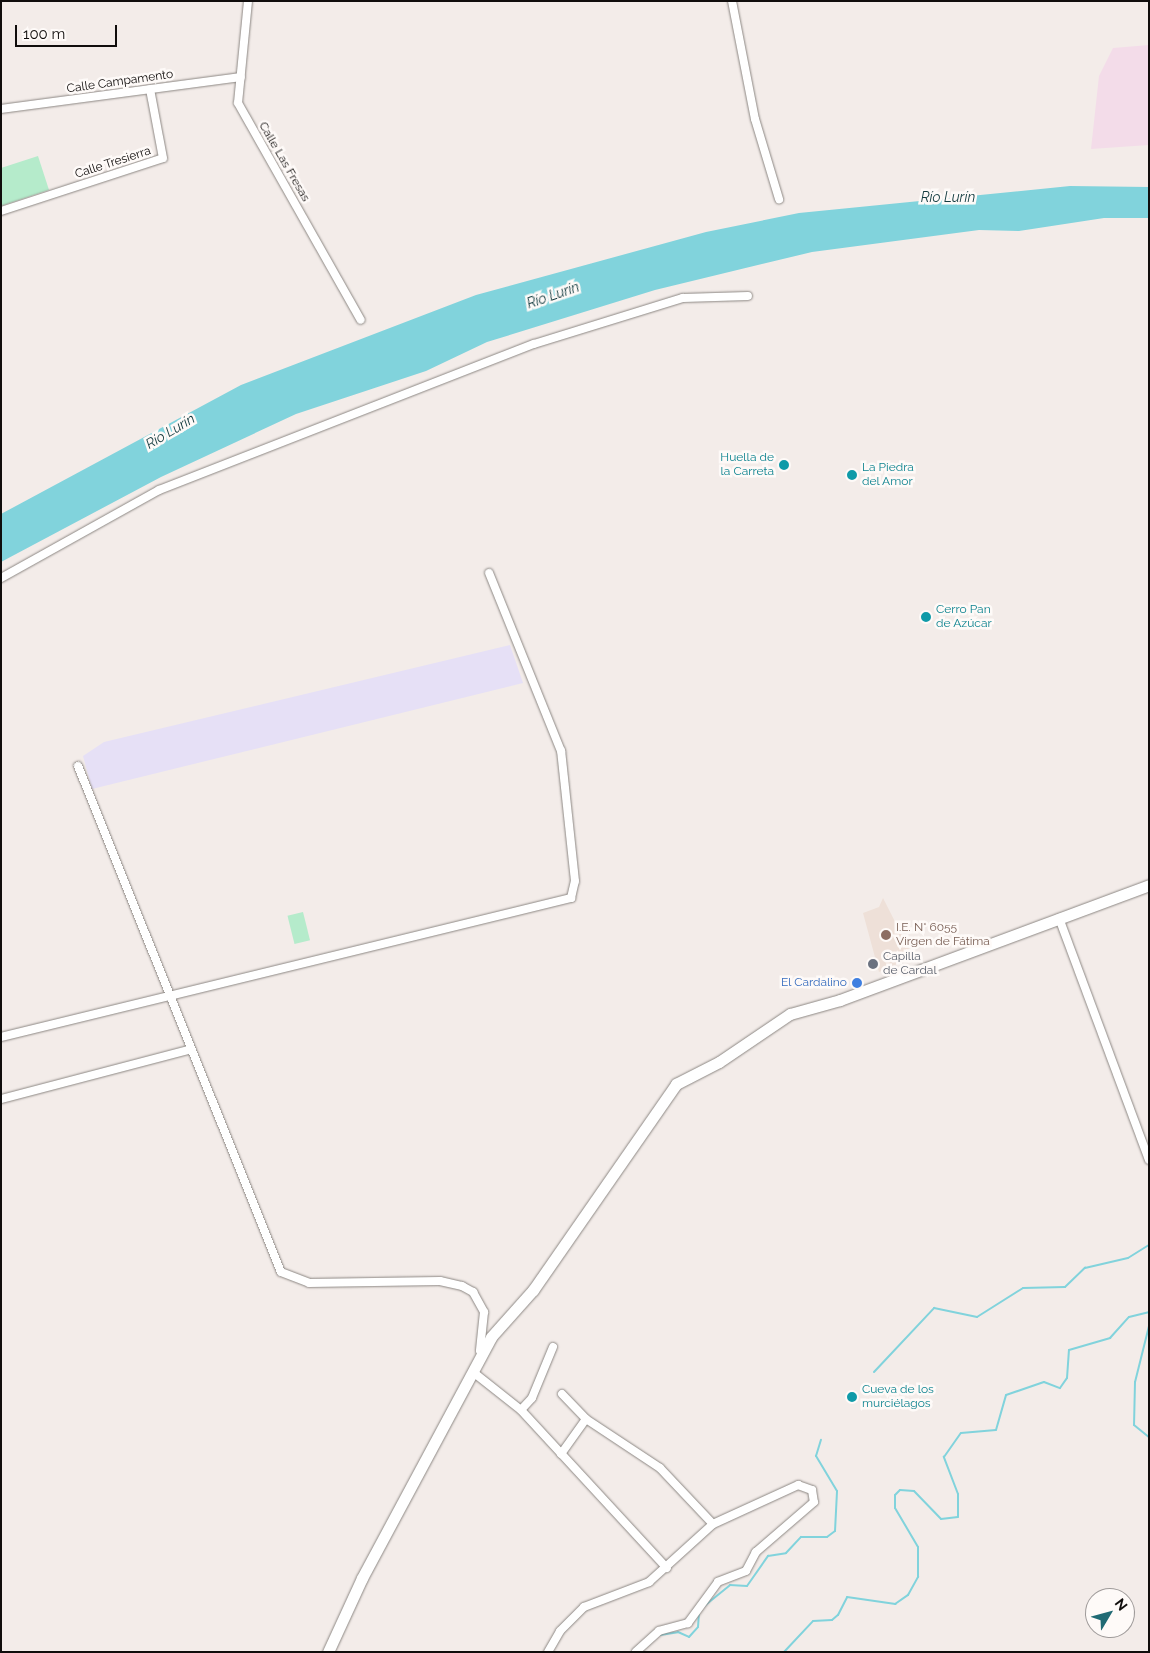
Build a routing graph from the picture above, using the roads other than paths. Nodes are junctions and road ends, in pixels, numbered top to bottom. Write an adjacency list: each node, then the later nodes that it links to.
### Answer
1 (248, 1): 3 (street, Calle Las Fresas)
2 (732, 1): 6 (street)
3 (241, 77): 4 (street, Calle Campamento); 9 (street, Calle Las Fresas)
4 (150, 89): 5 (street, Calle Campamento); 7 (street, Calle Tresierra)
5 (1, 110)
6 (779, 199)
7 (1, 211)
8 (748, 296): 11 (street)
9 (361, 320)
10 (489, 573): 15 (street)
11 (1, 578)
12 (78, 766): 15 (street)
13 (1149, 885): 14 (street)
14 (1059, 918): 19 (street); 21 (street)
15 (166, 996): 16 (street); 17 (street)
16 (1, 1037)
17 (188, 1050): 18 (street); 21 (street)
18 (1, 1099)
19 (1149, 1160)
20 (553, 1347): 23 (street)
21 (475, 1367): 23 (street); 28 (street)
22 (562, 1394): 24 (street)
23 (520, 1410): 25 (street)
24 (586, 1419): 25 (street); 26 (street)
25 (561, 1454): 27 (street)
26 (713, 1524): 27 (street); 30 (street)
27 (668, 1568): 29 (street)
28 (328, 1652)
29 (548, 1652)
30 (636, 1652)

